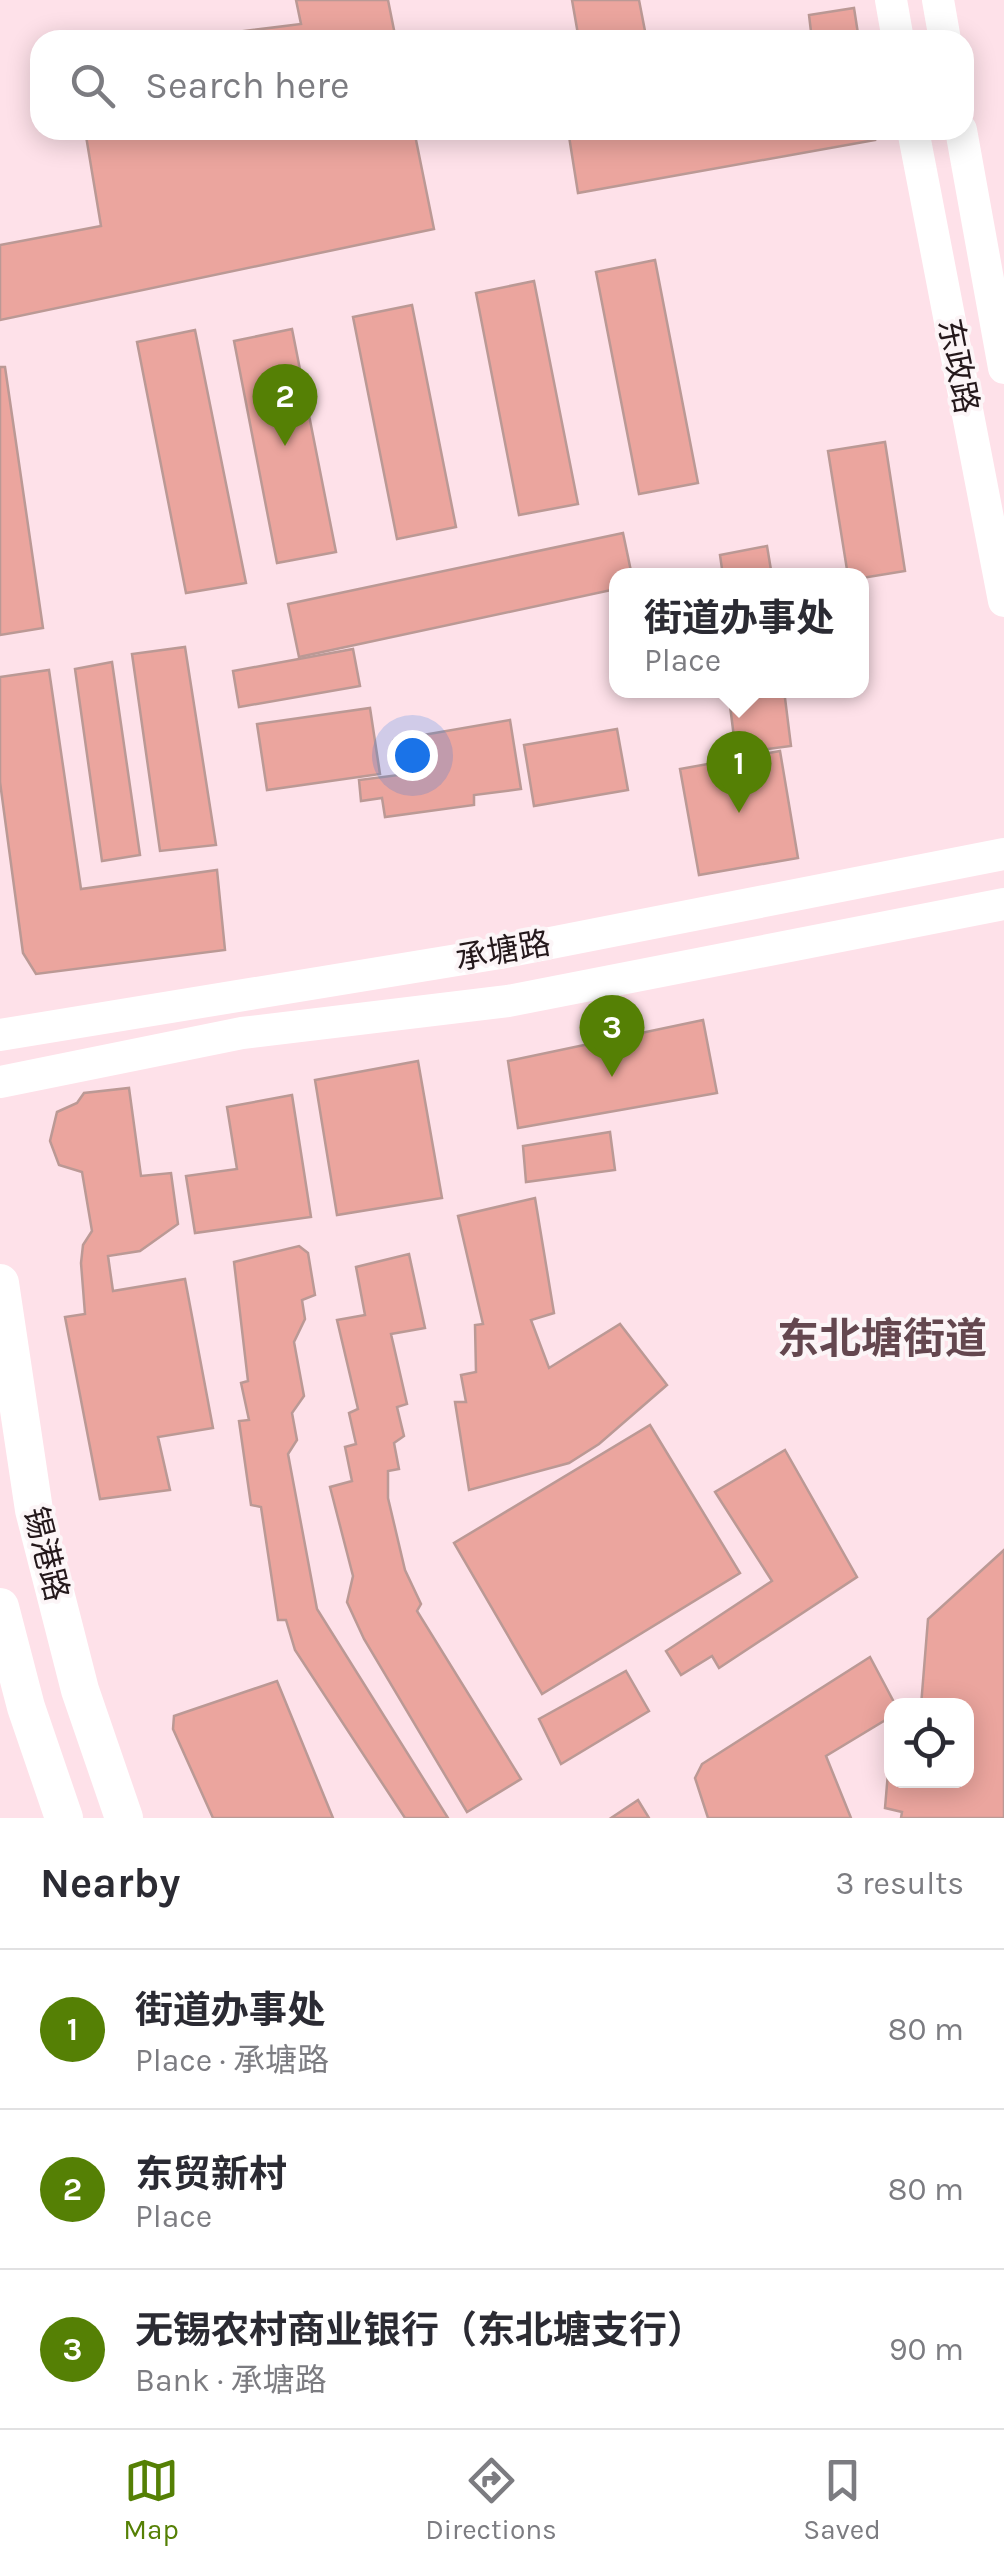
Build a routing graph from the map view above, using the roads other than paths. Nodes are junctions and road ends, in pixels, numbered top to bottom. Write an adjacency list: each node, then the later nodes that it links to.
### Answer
1 (890, 0): 3 (street)
2 (938, 0): 4 (street)
3 (896, 30)
4 (943, 30)
5 (915, 140): 8 (street, 东政路)
6 (963, 140): 7 (street, 东政路)
7 (1004, 368)
8 (1004, 601)
9 (1004, 854): 11 (street, 承塘路)
10 (1004, 904): 12 (street, 承塘路)
11 (0, 1035)
12 (0, 1082)
13 (0, 1283): 16 (main road, 锡港路)
14 (0, 1607): 15 (main road, 锡港路)
15 (64, 1818)
16 (124, 1818)

